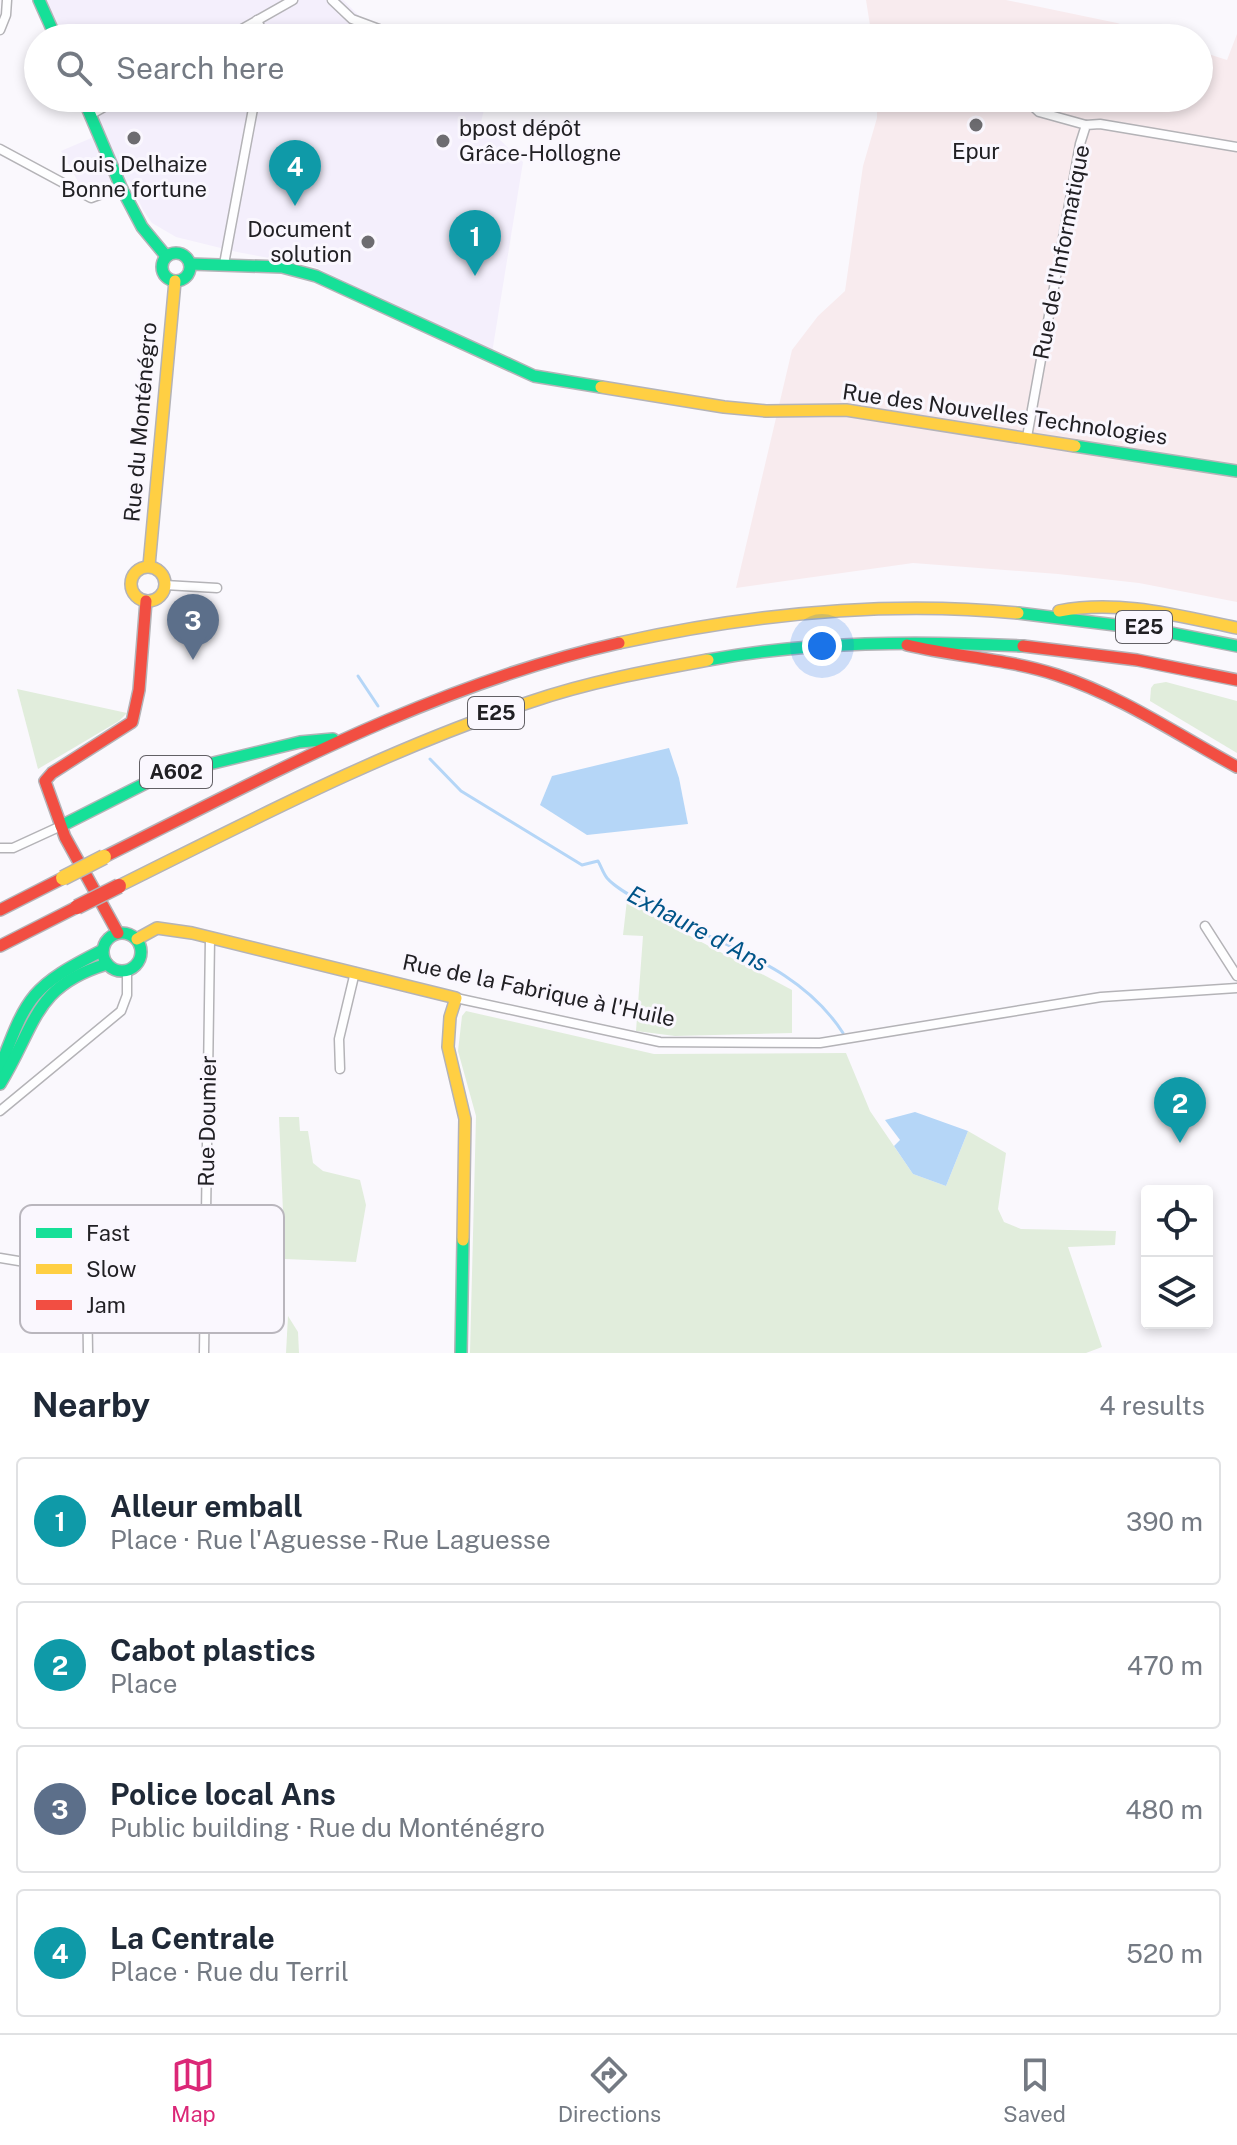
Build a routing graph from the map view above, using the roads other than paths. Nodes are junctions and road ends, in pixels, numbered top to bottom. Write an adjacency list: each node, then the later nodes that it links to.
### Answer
1 (7, 0): 10 (street)
2 (39, 0): 6 (main road)
3 (293, 0): 5 (street)
4 (332, 0): 9 (street)
5 (257, 20): 7 (street); 8 (street)
6 (50, 24)
7 (250, 24)
8 (259, 24)
9 (365, 24)
10 (0, 30)
11 (89, 112): 15 (main road)
12 (95, 112): 15 (street)
13 (252, 112): 22 (street)
14 (1039, 112): 16 (street)
15 (90, 115): 19 (main road)
16 (1086, 125): 17 (street, Rue de l'Informatique); 24 (street, Rue de l'Informatique)
17 (1237, 147)
18 (0, 149): 19 (street)
19 (121, 187): 20 (main road)
20 (166, 256): 21 (main road); 23 (main road)
21 (190, 264): 22 (main road, Rue des Nouvelles Technologies); 23 (main road)
22 (224, 264): 24 (main road, Rue des Nouvelles Technologies)
23 (175, 281): 26 (main road, Rue du Monténégro)
24 (1027, 437): 25 (main road, Rue des Nouvelles Technologies)
25 (1237, 471)
26 (149, 566): 27 (main road); 29 (main road, Rue du Monténégro)
27 (165, 585): 28 (street); 29 (main road)
28 (217, 588)
29 (146, 601): 37 (main road, Rue du Monténégro)
30 (1051, 614): 31 (main road); 33 (main road, E25); 35 (main road, E25)
31 (1237, 628)
32 (891, 641): 34 (main road, E25); 36 (main road); 44 (main road, E25, bridge)
33 (1237, 646)
34 (1237, 680)
35 (345, 739): 37 (main road, A602); 39 (main road, E25, bridge)
36 (1237, 767)
37 (61, 826): 38 (street); 41 (main road)
38 (0, 848)
39 (0, 910)
40 (1205, 926): 48 (street)
41 (118, 933): 43 (main road); 45 (main road)
42 (210, 938): 43 (main road, Rue de la Fabrique à l'Huile); 47 (main road, Rue de la Fabrique à l'Huile); 55 (street, Rue Doumier)
43 (137, 939): 46 (main road)
44 (0, 946)
45 (105, 957): 46 (main road); 51 (main road); 53 (main road)
46 (127, 970): 54 (street)
47 (355, 972): 50 (main road, Rue de la Fabrique à l'Huile); 52 (street)
48 (1237, 976)
49 (1237, 988): 50 (street, Rue de la Fabrique à l'Huile)
50 (456, 998): 62 (main road)
51 (0, 1068)
52 (340, 1069)
53 (0, 1084)
54 (0, 1111)
55 (206, 1205)
56 (0, 1258): 57 (street)
57 (20, 1261)
58 (88, 1333): 60 (street)
59 (204, 1333): 61 (street, Rue Doumier)
60 (88, 1353)
61 (204, 1353)
62 (461, 1353)

